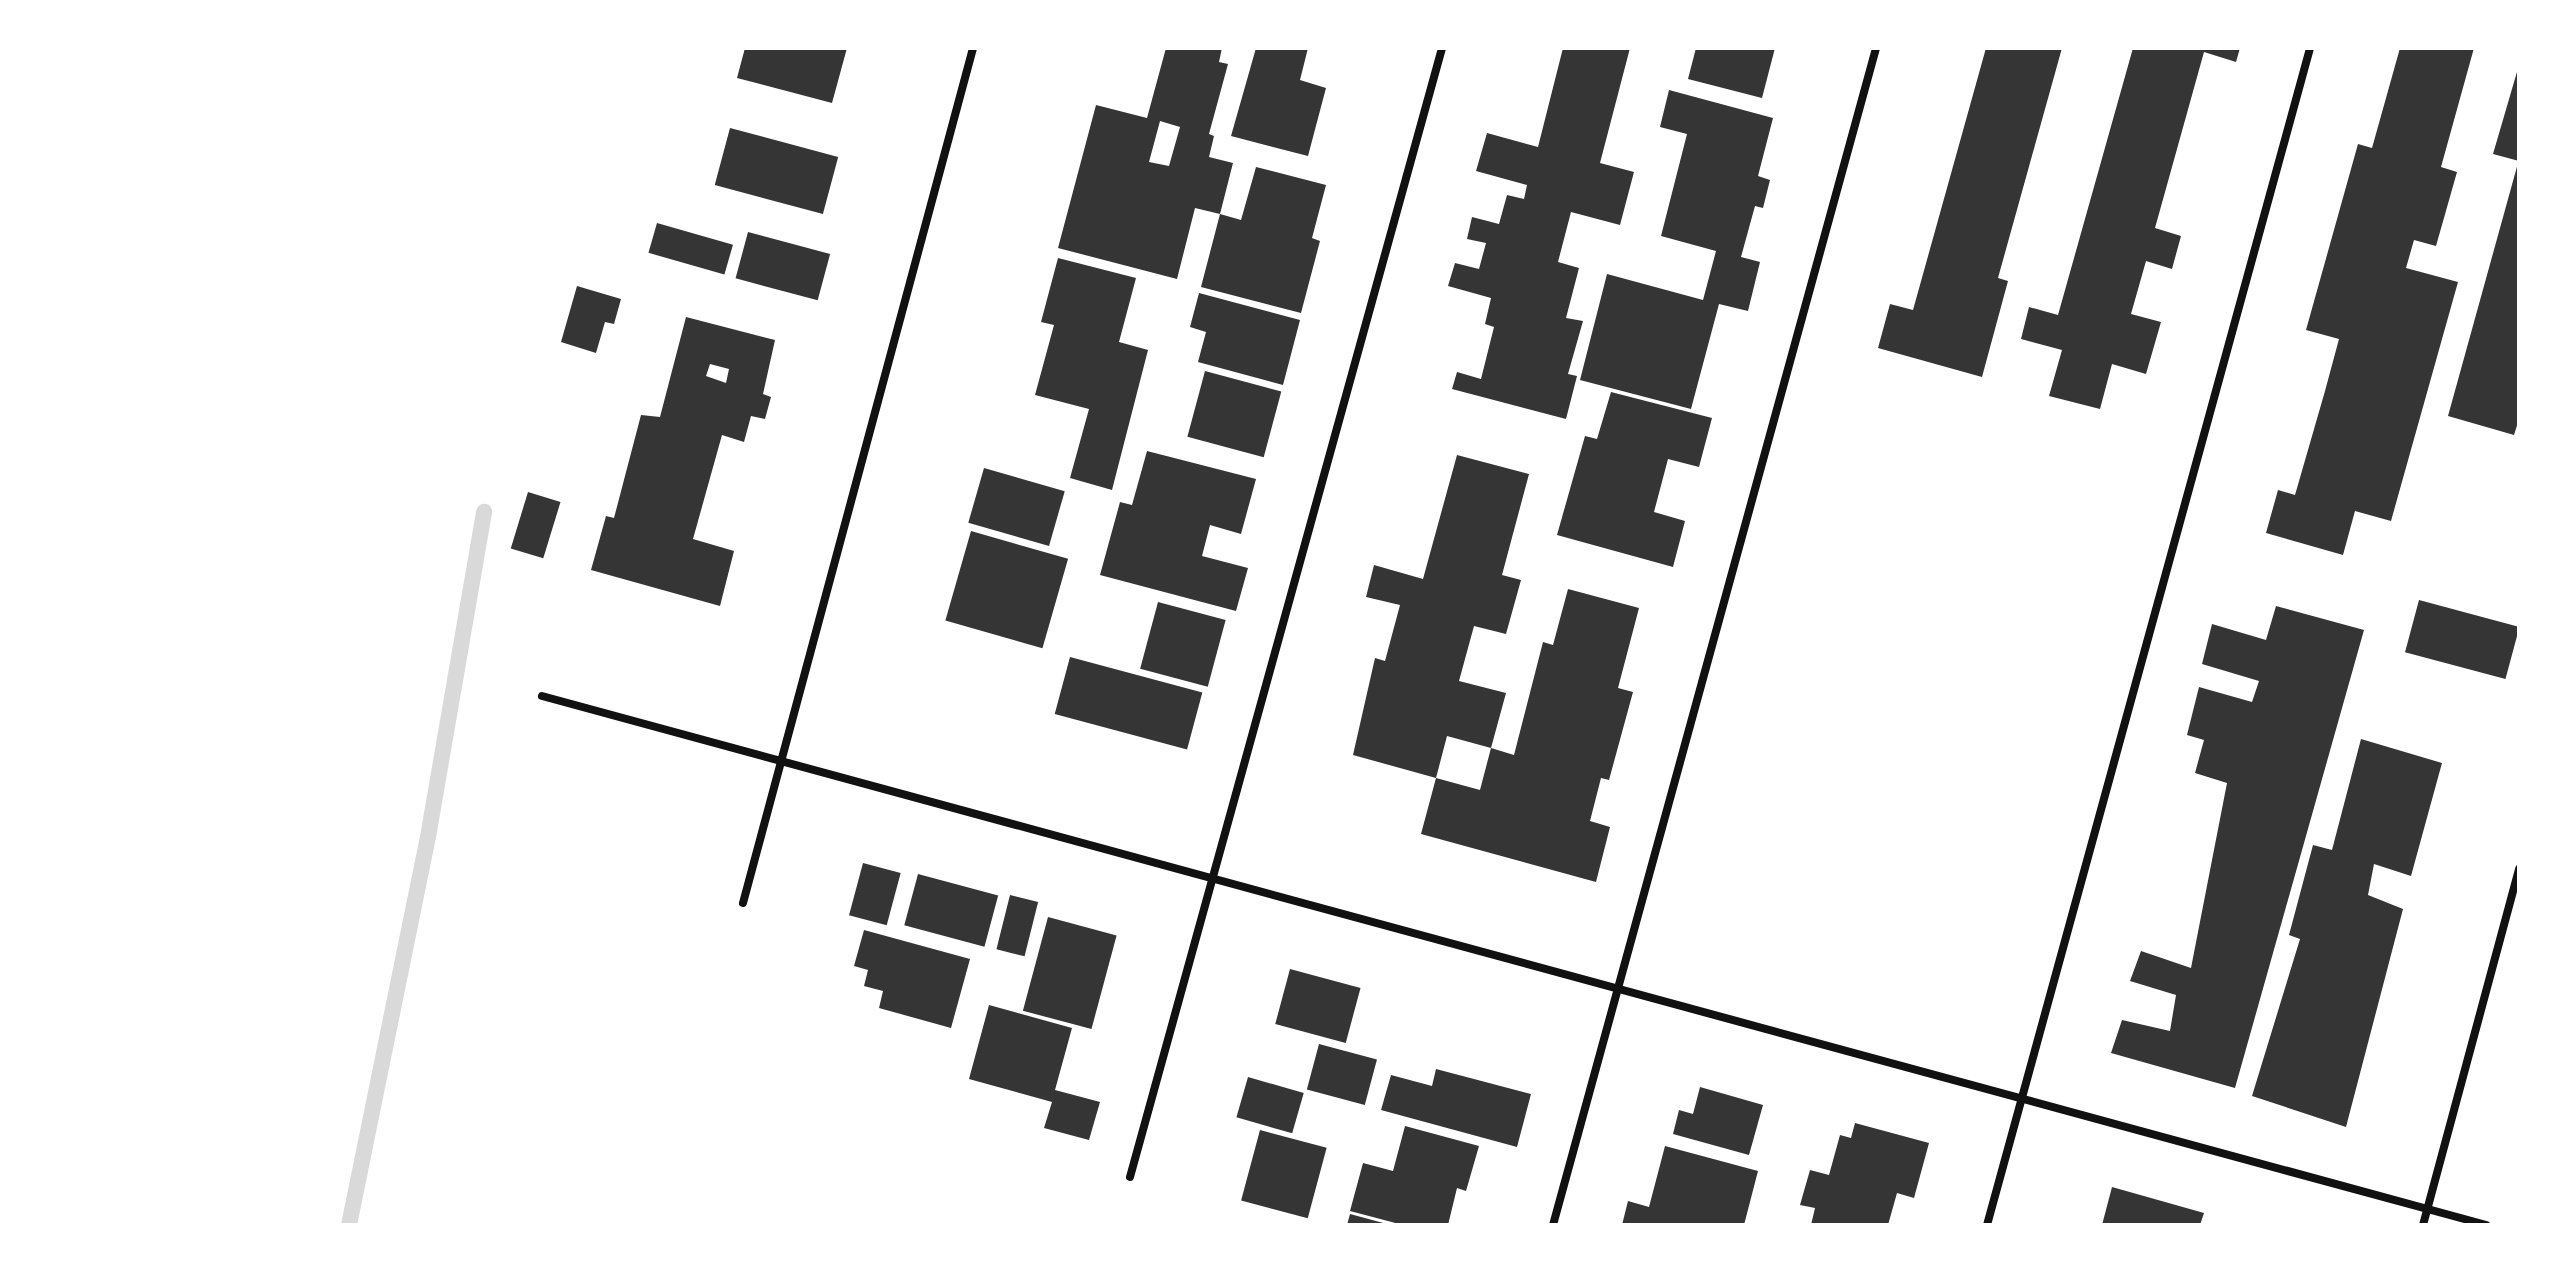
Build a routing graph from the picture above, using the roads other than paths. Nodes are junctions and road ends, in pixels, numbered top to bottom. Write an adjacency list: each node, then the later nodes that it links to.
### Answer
1 (973, 48): 6 (street)
2 (1442, 48): 8 (street)
3 (1876, 48): 10 (street)
4 (2310, 48): 11 (street)
5 (542, 696): 6 (street)
6 (785, 763): 8 (street); 9 (street)
7 (2519, 869): 13 (street)
8 (1216, 879): 10 (street); 12 (street)
9 (743, 903)
10 (1617, 989): 11 (street); 14 (street)
11 (2024, 1100): 13 (street); 15 (street)
12 (1130, 1177)
13 (2427, 1209): 16 (street); 17 (street)
14 (1553, 1225)
15 (1987, 1225)
16 (2423, 1225)
17 (2486, 1225)

